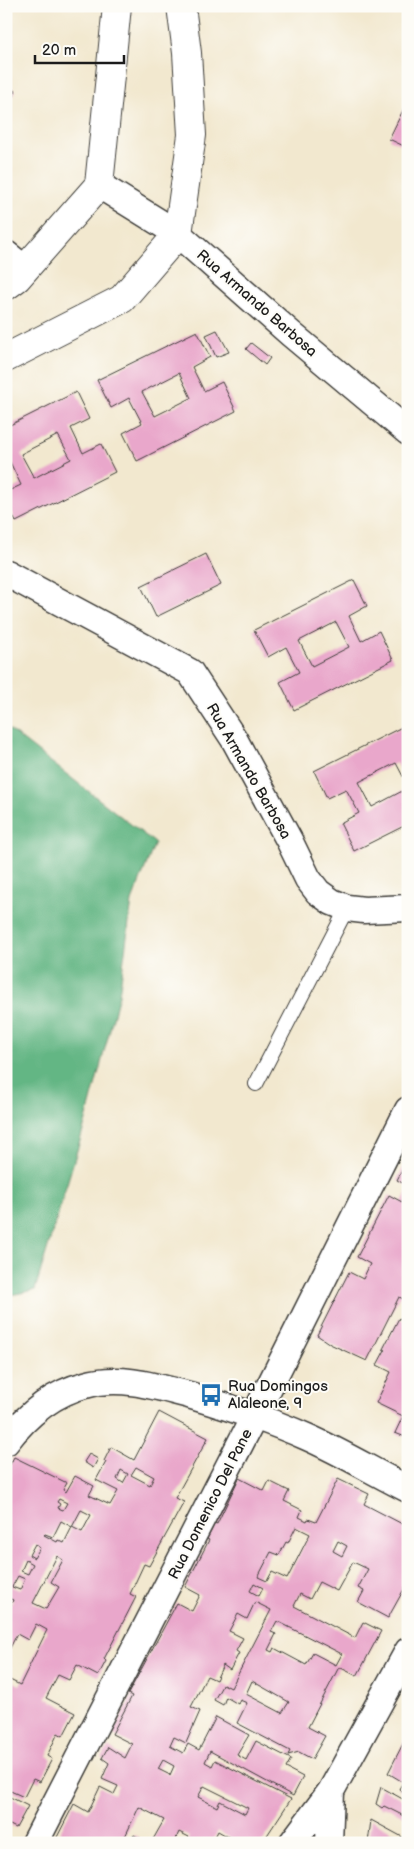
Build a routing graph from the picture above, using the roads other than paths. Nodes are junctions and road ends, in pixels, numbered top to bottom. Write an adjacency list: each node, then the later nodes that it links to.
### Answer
1 (117, 6): 3 (street)
2 (181, 6): 4 (street)
3 (99, 185): 4 (street, Rua Armando Barbosa); 5 (street)
4 (178, 234): 6 (street); 7 (street, Rua Armando Barbosa)
5 (12, 270)
6 (6, 358)
7 (408, 432)
8 (6, 573): 9 (street, Rua Armando Barbosa)
9 (347, 908): 10 (street, Rua Armando Barbosa); 11 (lane)
10 (408, 908)
11 (256, 1084)
12 (408, 1110): 13 (street, Rua Domenico Del Pane)
13 (254, 1417): 14 (street); 15 (street); 18 (street, Rua Domenico Del Pane)
14 (6, 1442)
15 (408, 1489)
16 (408, 1650): 17 (street)
17 (331, 1791): 19 (street); 20 (street)
18 (35, 1843)
19 (292, 1843)
20 (329, 1843)

